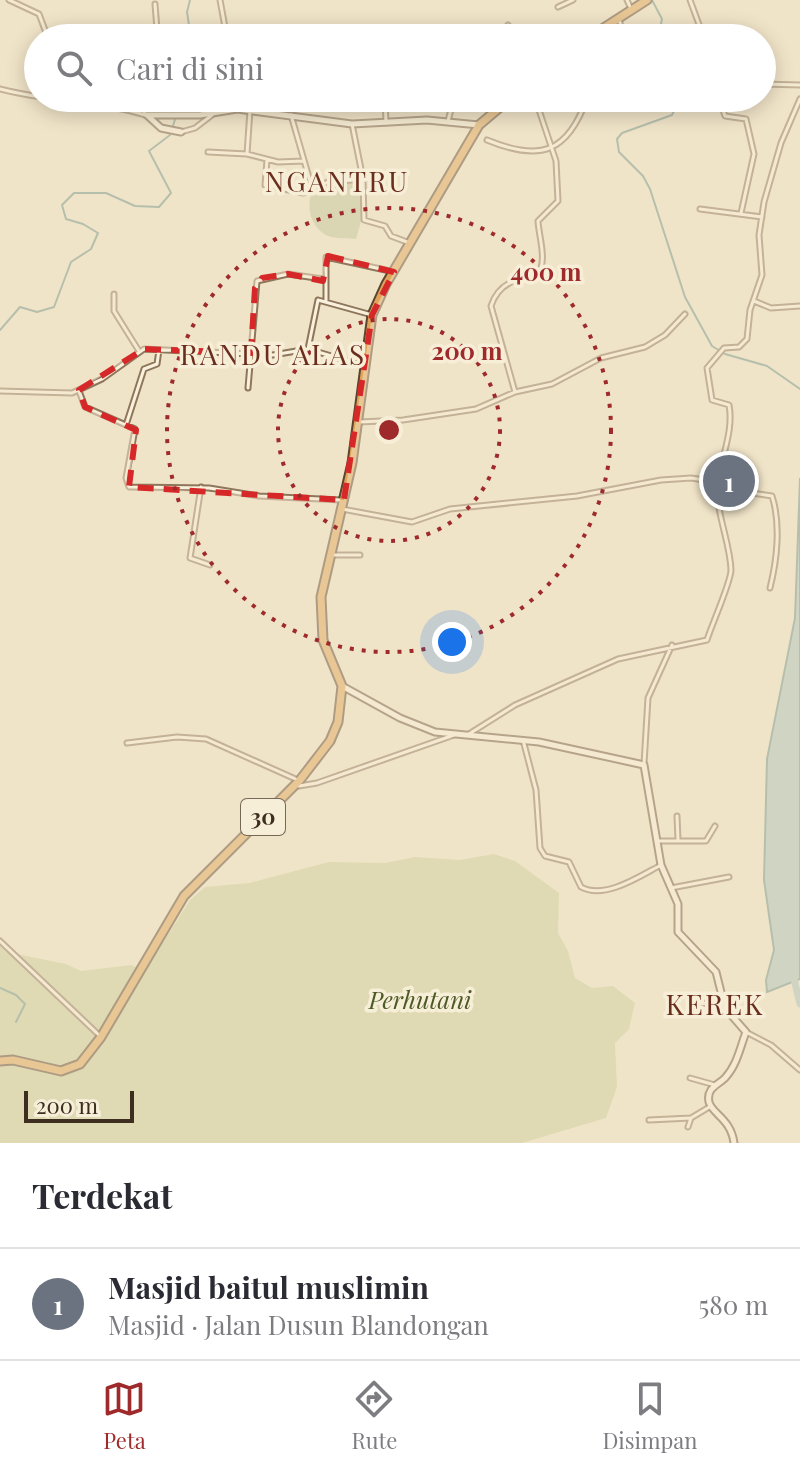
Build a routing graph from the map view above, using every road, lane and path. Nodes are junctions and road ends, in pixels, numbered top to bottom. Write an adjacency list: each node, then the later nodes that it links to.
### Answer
1 (9, 0): 11 (street)
2 (220, 0): 13 (street)
3 (573, 0): 8 (street)
4 (627, 0): 9 (street)
5 (690, 0): 16 (street)
6 (645, 1): 9 (highway)
7 (155, 4): 12 (street)
8 (558, 7)
9 (631, 9): 10 (highway)
10 (618, 16): 14 (highway); 15 (street)
11 (42, 24)
12 (157, 24)
13 (224, 24)
14 (607, 24)
15 (620, 24)
16 (699, 24)
17 (776, 84): 18 (street)
18 (800, 85)
19 (0, 89): 20 (street)
20 (24, 94)
21 (800, 99): 50 (street)
22 (134, 112): 33 (street)
23 (145, 112): 33 (street)
24 (215, 112): 33 (street); 39 (street)
25 (250, 112): 43 (street)
26 (266, 112): 34 (street)
27 (386, 112): 36 (street)
28 (450, 112): 35 (street)
29 (494, 112): 38 (highway, 30)
30 (540, 112): 41 (street)
31 (582, 112): 41 (street)
32 (724, 112): 49 (street)
33 (146, 115): 39 (street)
34 (291, 115): 37 (street); 45 (street)
35 (448, 121): 36 (street); 38 (street)
36 (386, 123): 37 (street)
37 (352, 124): 46 (street)
38 (479, 125): 51 (highway, 30)
39 (181, 132)
40 (487, 140): 41 (street)
41 (552, 148): 68 (street)
42 (208, 152): 43 (street)
43 (247, 154): 44 (street)
44 (267, 160): 45 (street); 47 (street)
45 (304, 161): 47 (street)
46 (363, 179): 47 (street); 51 (street)
47 (312, 188)
48 (700, 209): 49 (street)
49 (741, 213): 50 (street)
50 (762, 217): 56 (street)
51 (410, 243): 52 (highway, 30)
52 (394, 272): 53 (street); 59 (highway, 30)
53 (323, 279): 55 (street); 63 (street)
54 (114, 294): 62 (street)
55 (326, 301): 59 (street); 60 (street)
56 (754, 301): 57 (street); 71 (street)
57 (800, 306)
58 (685, 314): 68 (street)
59 (372, 315): 64 (highway, 30)
60 (308, 349): 63 (street); 64 (street)
61 (159, 350): 62 (street); 63 (street); 70 (street)
62 (139, 351): 66 (street)
63 (252, 353): 65 (street)
64 (365, 366): 69 (highway, 30)
65 (248, 388)
66 (79, 390): 67 (street); 70 (street)
67 (0, 391)
68 (515, 392): 69 (street)
69 (358, 422): 74 (highway, 30)
70 (126, 425): 72 (street)
71 (718, 482): 73 (street); 74 (street)
72 (201, 487): 74 (street); 77 (street)
73 (717, 488): 78 (street); 79 (street)
74 (343, 505): 75 (highway, 30)
75 (332, 555): 76 (street); 80 (highway, 30)
76 (360, 555)
77 (210, 565)
78 (770, 588)
79 (672, 645): 81 (street); 85 (street)
80 (342, 686): 82 (street); 86 (highway, 30)
81 (469, 734): 82 (street); 83 (street)
82 (454, 735): 86 (street)
83 (523, 740): 85 (street); 91 (street)
84 (127, 743): 86 (street)
85 (644, 765): 90 (street)
86 (297, 783): 98 (highway, 30)
87 (677, 816): 89 (street)
88 (715, 826): 89 (street)
89 (678, 840): 90 (street)
90 (655, 841): 91 (street)
91 (661, 865): 93 (street)
92 (729, 877): 93 (street)
93 (671, 888): 95 (street)
94 (0, 941): 98 (street)
95 (723, 1000): 96 (street); 97 (street)
96 (701, 1004)
97 (746, 1032): 100 (street); 102 (street)
98 (101, 1037): 99 (highway, 30)
99 (0, 1061)
100 (800, 1070)
101 (690, 1078): 102 (street)
102 (715, 1085): 103 (street)
103 (711, 1106): 104 (street); 107 (street)
104 (691, 1118): 105 (street); 106 (street)
105 (649, 1120)
106 (688, 1127)
107 (734, 1143)

